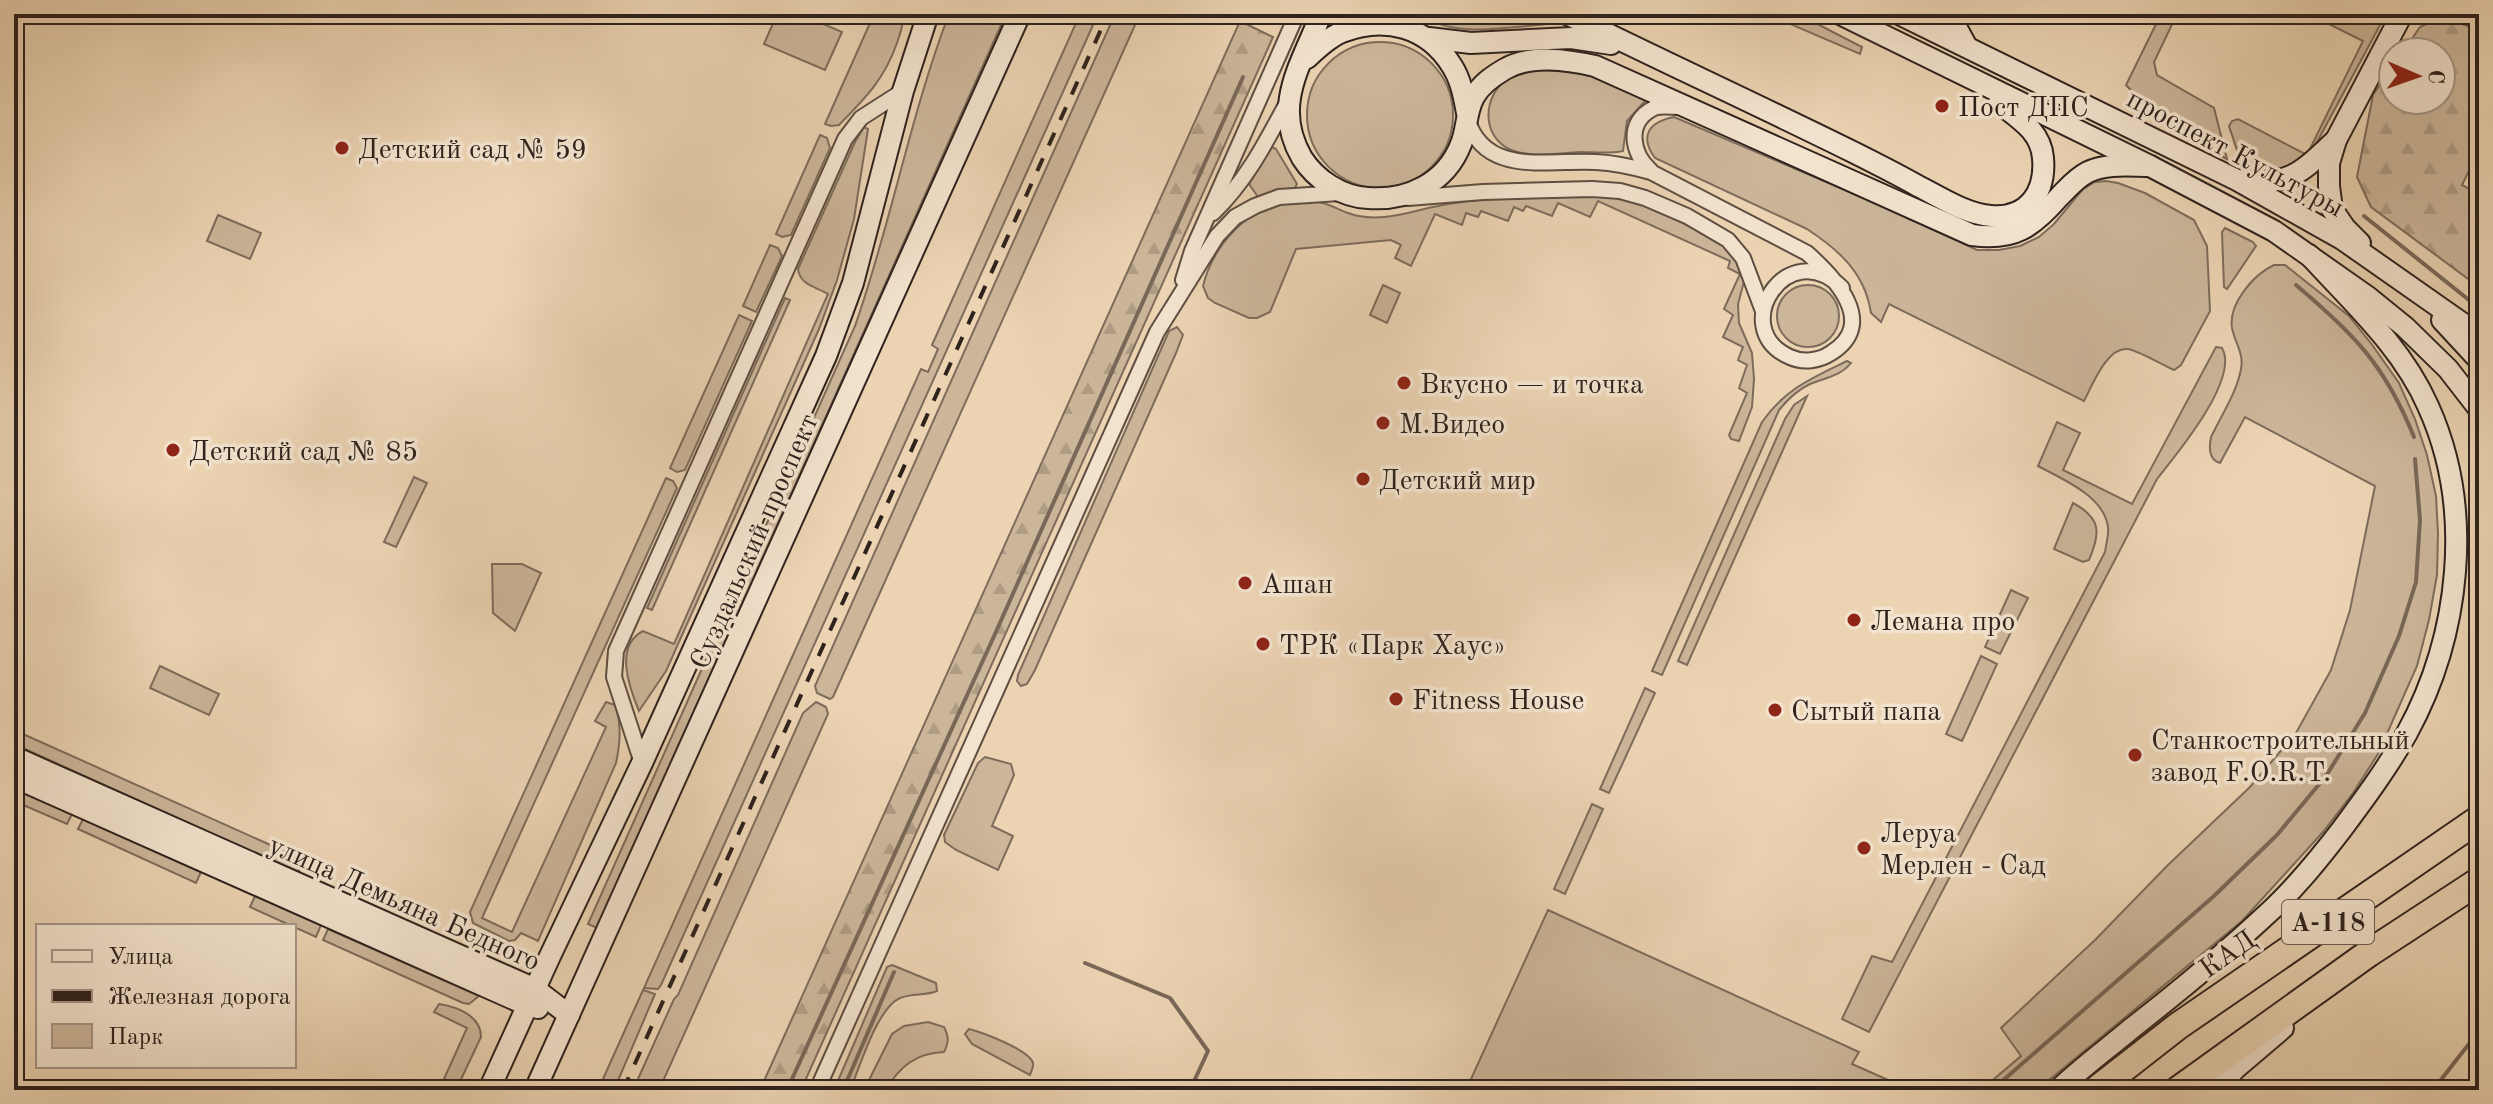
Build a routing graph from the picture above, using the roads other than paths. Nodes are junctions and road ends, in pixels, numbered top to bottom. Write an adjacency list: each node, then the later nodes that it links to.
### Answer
1 (928, 14): 18 (main road, Суздальский проспект)
2 (1020, 14): 45 (main road, Суздальский проспект)
3 (1297, 14): 28 (street)
4 (1321, 14): 16 (main road)
5 (1402, 14): 13 (main road)
6 (1567, 14): 15 (main road)
7 (1840, 14): 17 (main road, проспект Культуры)
8 (1899, 14): 14 (main road, проспект Культуры)
9 (1949, 14): 14 (main road)
10 (2402, 14): 22 (main road)
11 (2472, 14): 12 (main road)
12 (2479, 17)
13 (1423, 35): 15 (main road); 16 (main road); 21 (main road)
14 (1967, 47): 25 (main road, проспект Культуры)
15 (1650, 55): 17 (main road)
16 (1301, 63): 19 (main road)
17 (1972, 79): 23 (main road, проспект Культуры)
18 (903, 91): 39 (main road, Суздальский проспект); 39 (street)
19 (1288, 100): 26 (main road); 28 (street)
20 (1684, 107): 21 (main road); 23 (main road); 24 (street)
21 (1467, 118): 24 (street); 27 (main road)
22 (2336, 140): 25 (main road); 30 (main road)
23 (2150, 166): 29 (main road, проспект Культуры)
24 (1651, 172): 31 (street)
25 (2237, 180): 30 (main road, проспект Культуры)
26 (1344, 193): 27 (main road); 33 (street)
27 (1380, 199): 34 (street)
28 (1207, 218): 33 (street)
29 (2309, 255): 37 (main road); 49 (main road)
30 (2388, 271): 32 (main road, проспект Культуры)
31 (1842, 288): 34 (street); 34 (street)
32 (2412, 288): 35 (main road); 36 (main road)
33 (1176, 299): 48 (street)
34 (1763, 311)
35 (2479, 335)
36 (2479, 360)
37 (2479, 409)
38 (14, 757): 44 (main road, улица Демьяна Бедного)
39 (642, 763): 44 (main road, Суздальский проспект)
40 (14, 777): 44 (main road, улица Демьяна Бедного)
41 (2479, 819): 50 (highway, КАД / А-118)
42 (2479, 881): 43 (highway, А-118)
43 (2369, 953): 51 (highway, А-118); 52 (main road)
44 (531, 997): 45 (main road, улица Демьяна Бедного); 46 (main road, Суздальский проспект)
45 (569, 1015): 47 (main road, Суздальский проспект)
46 (489, 1090)
47 (535, 1090)
48 (817, 1090)
49 (2058, 1090)
50 (2096, 1090)
51 (2178, 1090)
52 (2215, 1090)

